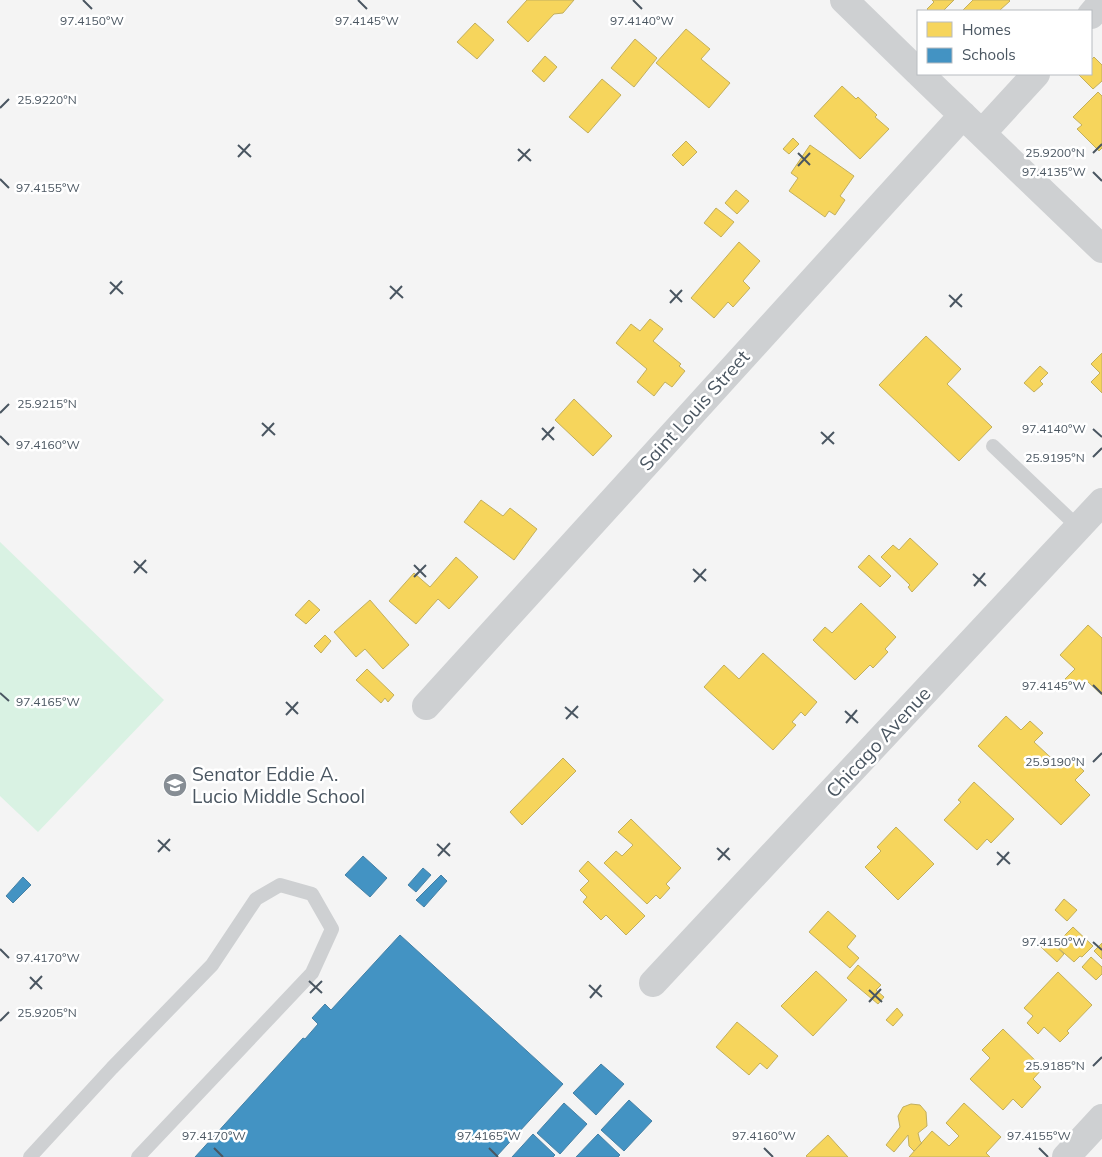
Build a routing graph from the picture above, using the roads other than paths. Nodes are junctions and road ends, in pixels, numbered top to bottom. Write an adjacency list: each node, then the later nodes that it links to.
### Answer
1 (844, 0): 4 (street)
2 (1102, 2): 3 (street)
3 (1092, 14)
4 (917, 71)
5 (921, 75): 7 (street)
6 (1035, 75): 7 (street, Saint Louis Street)
7 (972, 124): 8 (street); 12 (street, Saint Louis Street)
8 (1102, 249)
9 (993, 446): 11 (lane)
10 (1102, 502): 11 (street, Chicago Avenue)
11 (1078, 527): 13 (street, Chicago Avenue)
12 (426, 706)
13 (654, 983)
14 (1102, 1118): 17 (street)
15 (30, 1157): 16 (lane)
16 (138, 1157)
17 (1066, 1157)

